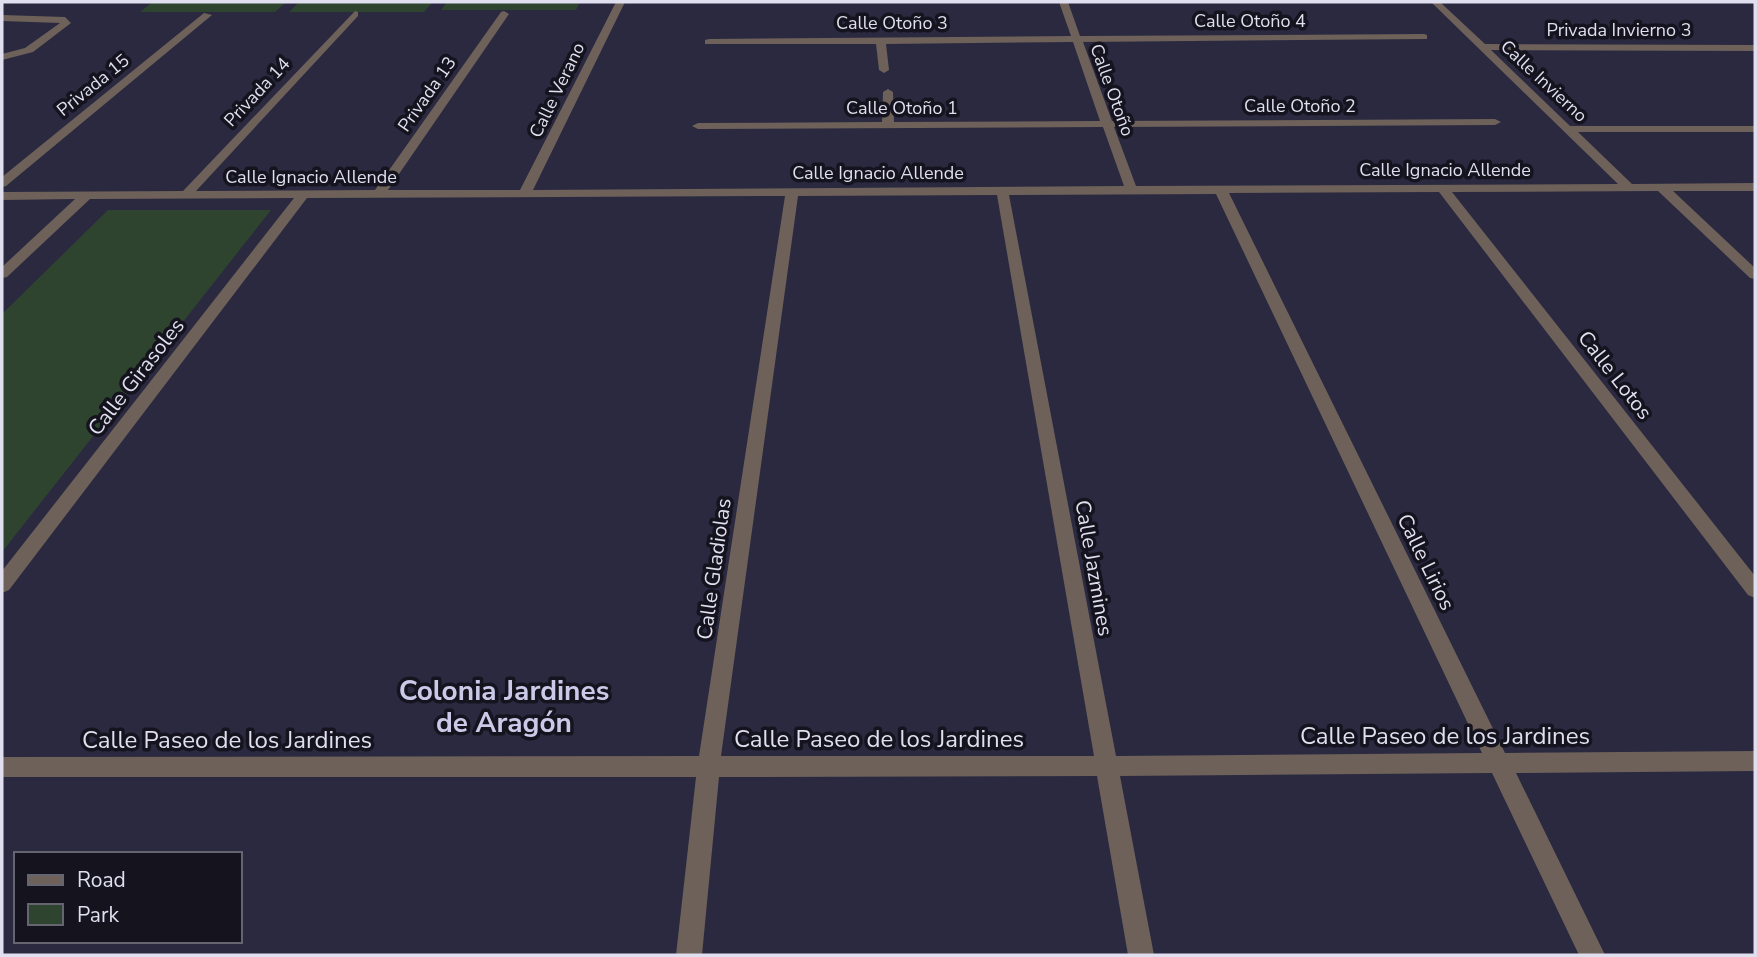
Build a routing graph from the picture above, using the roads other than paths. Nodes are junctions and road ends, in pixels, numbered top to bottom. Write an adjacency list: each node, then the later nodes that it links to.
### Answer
1 (620, 2): 32 (street, Calle Verano)
2 (1063, 2): 9 (street, Calle Otoño)
3 (1434, 2): 12 (street, Calle Invierno)
4 (355, 14): 36 (street, Privada 14)
5 (504, 14): 34 (street, Privada 13)
6 (207, 15): 23 (street, Privada 15)
7 (2, 18): 14 (street)
8 (1424, 37): 9 (street, Calle Otoño 4)
9 (1076, 40): 10 (street, Calle Otoño 3); 19 (street, Calle Otoño)
10 (881, 41): 11 (street, Calle Otoño 3); 15 (street)
11 (709, 42)
12 (1482, 47): 13 (street, Privada Invierno 3); 21 (street, Calle Invierno)
13 (1755, 48)
14 (2, 57)
15 (884, 70)
16 (888, 92): 18 (street)
17 (1495, 122): 19 (street, Calle Otoño 2)
18 (888, 125): 19 (street, Calle Otoño 1); 20 (street, Calle Otoño 1)
19 (1106, 125): 29 (street, Calle Otoño)
20 (698, 127)
21 (1569, 129): 22 (street); 25 (street, Calle Invierno)
22 (1755, 129)
23 (2, 183)
24 (1441, 187): 25 (street, Calle Ignacio Allende); 28 (street, Calle Ignacio Allende); 41 (street, Calle Lotos)
25 (1628, 187): 26 (street, Calle Ignacio Allende)
26 (1661, 187): 27 (street, Calle Ignacio Allende); 39 (street)
27 (1755, 187)
28 (1220, 188): 29 (street, Calle Ignacio Allende); 42 (street, Calle Lirios)
29 (1131, 189): 30 (street, Calle Ignacio Allende)
30 (1002, 190): 31 (street, Calle Ignacio Allende); 45 (street, Calle Jazmines)
31 (792, 191): 32 (street, Calle Ignacio Allende); 44 (street, Calle Gladiolas)
32 (525, 193): 34 (street, Calle Ignacio Allende)
33 (304, 194): 34 (street, Calle Ignacio Allende); 36 (street, Calle Ignacio Allende); 40 (street, Calle Girasoles)
34 (379, 194)
35 (87, 195): 36 (street, Calle Ignacio Allende); 37 (street, Calle Ignacio Allende); 38 (street)
36 (186, 195)
37 (2, 196)
38 (2, 274)
39 (1755, 275)
40 (2, 585)
41 (1755, 590)
42 (1496, 761): 43 (street, Calle Paseo de los Jardines); 45 (street, Calle Paseo de los Jardines); 49 (street, Calle Lirios)
43 (1755, 761)
44 (709, 765): 45 (street, Calle Paseo de los Jardines); 46 (street, Calle Paseo de los Jardines); 47 (street, Calle Gladiolas)
45 (1108, 766): 48 (street, Calle Jazmines)
46 (2, 767)
47 (689, 955)
48 (1142, 955)
49 (1592, 955)

